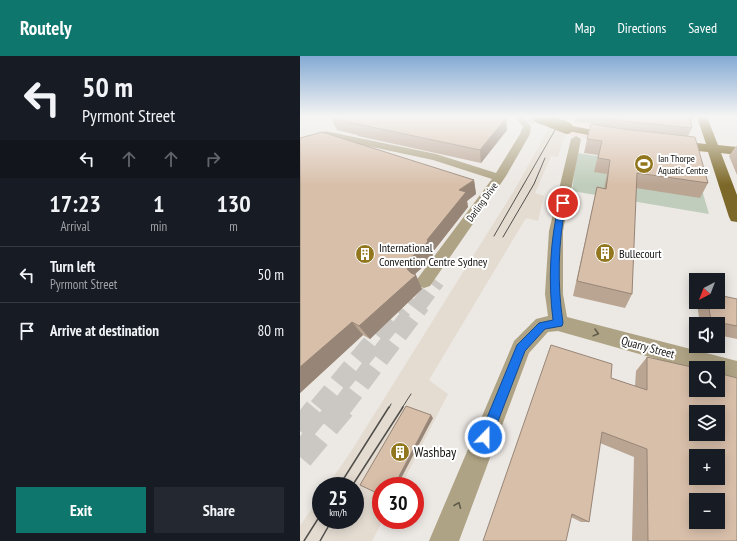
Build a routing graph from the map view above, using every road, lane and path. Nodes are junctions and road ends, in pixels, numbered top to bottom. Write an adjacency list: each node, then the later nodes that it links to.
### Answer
1 (576, 139): 13 (street)
2 (351, 140): 9 (street)
3 (523, 140): 12 (street, Darling Drive)
4 (529, 140): 11 (street, Darling Drive)
5 (710, 140): 7 (main road)
6 (658, 143): 7 (main road)
7 (713, 148): 8 (main road); 10 (main road)
8 (737, 151)
9 (494, 176)
10 (737, 217)
11 (438, 281)
12 (424, 282)
13 (558, 323): 14 (street, Quarry Street, one-way to 14); 15 (street, one-way to 13)
14 (737, 371)
15 (444, 541)

